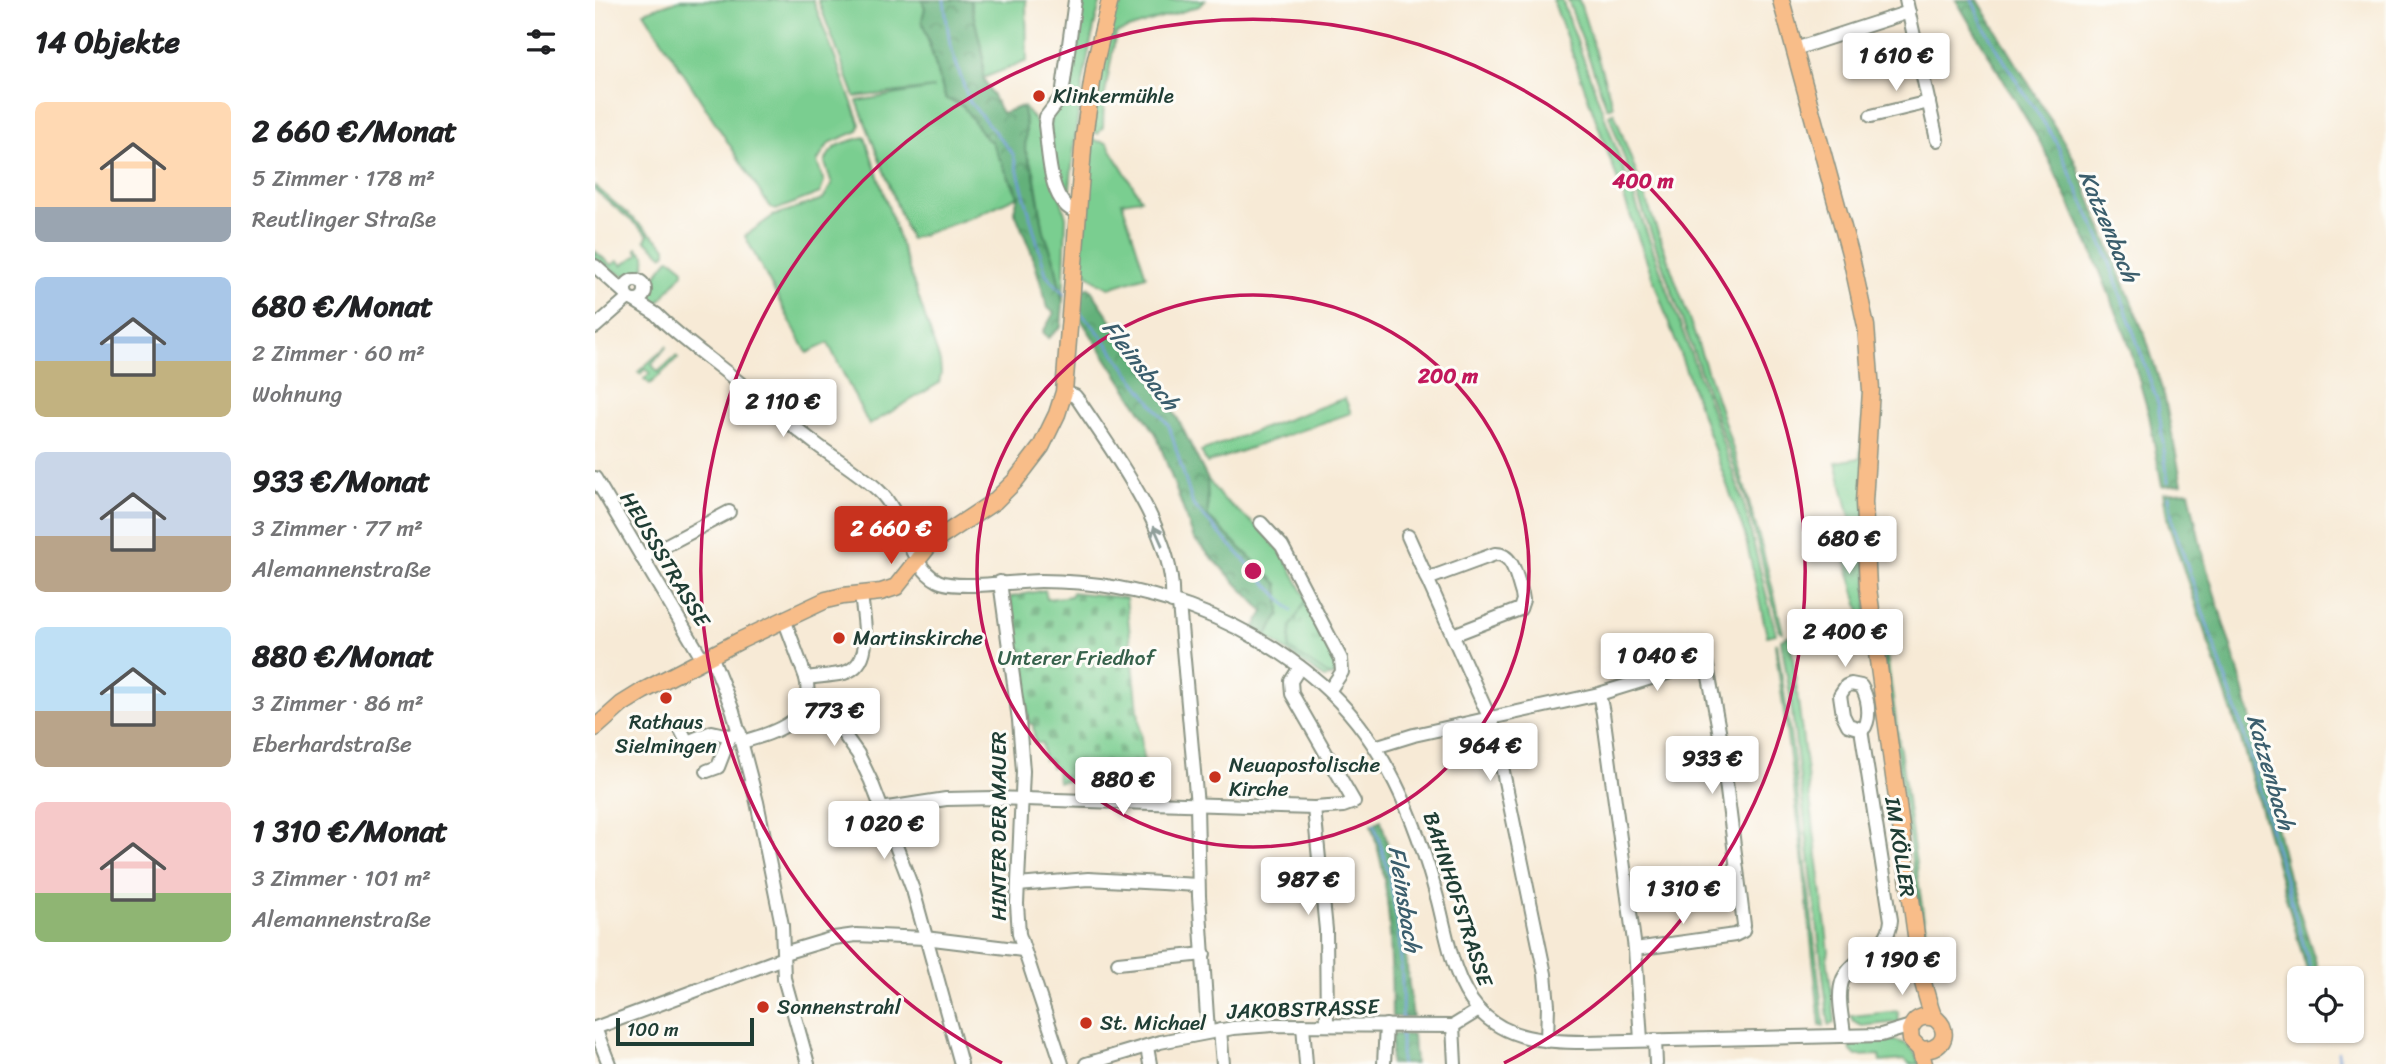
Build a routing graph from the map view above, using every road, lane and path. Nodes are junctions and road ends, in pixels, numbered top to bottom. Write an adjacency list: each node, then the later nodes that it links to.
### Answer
1 (1075, 0): 9 (street)
2 (1110, 0): 9 (main road)
3 (1781, 0): 5 (main road)
4 (1908, 6): 5 (street); 6 (street)
5 (1795, 49): 63 (main road)
6 (1929, 102): 7 (street); 8 (street)
7 (1871, 116)
8 (1937, 139)
9 (1077, 212): 14 (main road)
10 (597, 267): 11 (street); 12 (street)
11 (631, 280): 12 (street); 12 (street)
12 (633, 296): 13 (street); 20 (street, BAHNHOFSTRASSE)
13 (595, 327)
14 (1064, 392): 20 (main road); 24 (street, one-way to 14)
15 (595, 478): 19 (street, HEUSSSTRASSE)
16 (729, 512): 19 (street)
17 (1261, 523): 30 (street)
18 (1408, 536): 21 (street)
19 (642, 558): 27 (street, HEUSSSTRASSE)
20 (917, 558): 22 (street, BAHNHOFSTRASSE); 23 (main road)
21 (1427, 579): 26 (street); 26 (street)
22 (1000, 582): 24 (street, BAHNHOFSTRASSE); 40 (street, HINTER DER MAUER)
23 (861, 594): 25 (main road); 29 (street)
24 (1175, 603): 28 (street, BAHNHOFSTRASSE); 41 (street)
25 (784, 619): 27 (main road); 29 (street)
26 (1453, 635): 33 (street)
27 (707, 658): 34 (main road); 37 (street, HEUSSSTRASSE)
28 (1300, 667): 30 (street, BAHNHOFSTRASSE); 42 (street)
29 (806, 678): 32 (street)
30 (1329, 691): 38 (street, BAHNHOFSTRASSE)
31 (1598, 694): 33 (street); 47 (street); 47 (street)
32 (807, 703): 37 (street); 43 (street)
33 (1491, 718): 38 (street); 62 (street)
34 (595, 728)
35 (680, 728): 37 (street)
36 (1861, 729): 59 (street, IM KÖLLER)
37 (737, 737): 39 (street); 50 (street, HEUSSSTRASSE)
38 (1375, 747): 52 (street, BAHNHOFSTRASSE)
39 (707, 771)
40 (1023, 798): 41 (street); 43 (street); 44 (street, HINTER DER MAUER)
41 (1197, 805): 42 (street); 45 (street)
42 (1314, 808): 54 (street)
43 (881, 809): 46 (street)
44 (1018, 885): 45 (street); 48 (street, HINTER DER MAUER)
45 (1198, 885): 49 (street)
46 (925, 938): 48 (street); 50 (street); 67 (street)
47 (1636, 949): 60 (street)
48 (1023, 950): 68 (street, HINTER DER MAUER)
49 (1204, 954): 51 (street); 58 (street)
50 (783, 956): 57 (street); 66 (street, HEUSSSTRASSE)
51 (1118, 963)
52 (1479, 1010): 56 (street); 62 (street, BAHNHOFSTRASSE)
53 (1303, 1025): 54 (street, JAKOBSTRASSE); 58 (street, JAKOBSTRASSE); 72 (street)
54 (1327, 1025): 55 (street, JAKOBSTRASSE)
55 (1388, 1026): 56 (street, JAKOBSTRASSE); 73 (street)
56 (1453, 1026): 74 (street)
57 (595, 1028): 65 (street)
58 (1214, 1031): 64 (street, JAKOBSTRASSE); 71 (street)
59 (1844, 1035): 61 (street, BAHNHOFSTRASSE); 63 (street, BAHNHOFSTRASSE)
60 (1641, 1040): 61 (street, BAHNHOFSTRASSE); 62 (street, BAHNHOFSTRASSE)
61 (1655, 1040): 75 (street)
62 (1547, 1041)
63 (1923, 1041)
64 (1147, 1047): 69 (street, JAKOBSTRASSE); 70 (street)
65 (609, 1064)
66 (808, 1064)
67 (961, 1064)
68 (1062, 1064)
69 (1086, 1064)
70 (1150, 1064)
71 (1223, 1064)
72 (1306, 1064)
73 (1384, 1064)
74 (1455, 1064)
75 (1656, 1064)

